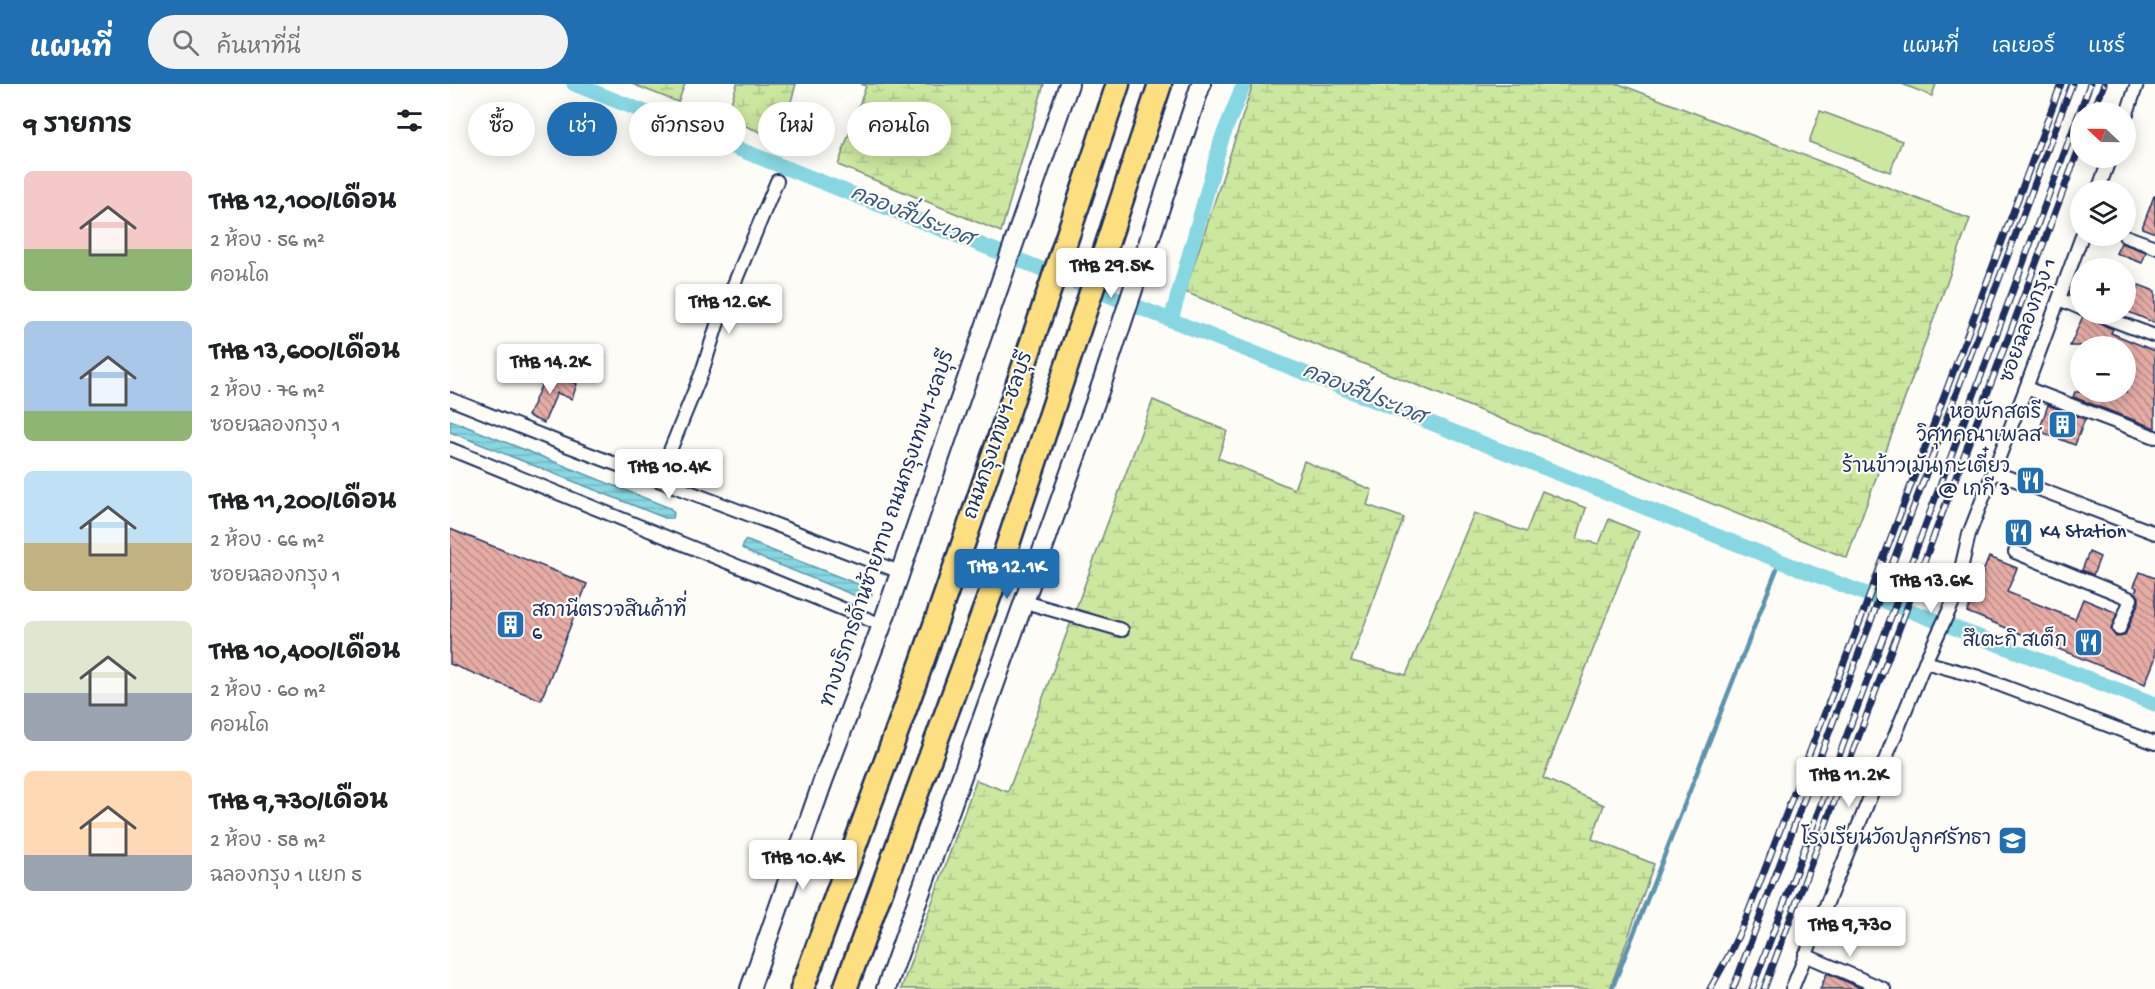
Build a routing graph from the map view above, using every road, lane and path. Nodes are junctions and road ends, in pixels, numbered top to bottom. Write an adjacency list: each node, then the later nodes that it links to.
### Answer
1 (1069, 84): 23 (main road, ทางบริการด้านซ้ายทาง ถนนกรุงเทพฯ-ชลบุรี)
2 (1118, 84): 32 (highway, ถนนกรุงเทพฯ-ชลบุรี)
3 (1160, 84): 33 (highway, ถนนกรุงเทพฯ-ชลบุรี)
4 (1201, 84): 24 (main road)
5 (2137, 84): 6 (street)
6 (2131, 102)
7 (777, 181): 20 (street)
8 (2136, 240): 10 (street)
9 (2078, 246): 11 (street, ซอยฉลองกรุง 1)
10 (2155, 248)
11 (2059, 299): 12 (street); 15 (street, ซอยฉลองกรุง 1)
12 (2070, 304)
13 (2123, 324): 14 (street)
14 (2155, 336)
15 (2026, 388): 17 (street); 19 (street, ซอยฉลองกรุง 1)
16 (450, 399): 20 (street)
17 (2155, 437)
18 (450, 449): 25 (street)
19 (1994, 472): 21 (street); 28 (street, ซอยฉลองกรุง 1)
20 (658, 480): 23 (street)
21 (2155, 533)
22 (2014, 552): 26 (street)
23 (900, 572): 25 (main road, ทางบริการด้านซ้ายทาง ถนนกรุงเทพฯ-ชลบุรี)
24 (1034, 604): 27 (street); 34 (main road)
25 (882, 625): 31 (main road, ทางบริการด้านซ้ายทาง ถนนกรุงเทพฯ-ชลบุรี)
26 (2119, 629)
27 (1122, 630)
28 (1925, 662): 29 (street); 30 (street, ซอยฉลองกรุง 1)
29 (2155, 743)
30 (1805, 955): 35 (street, ซอยฉลองกรุง 1); 36 (street)
31 (750, 989)
32 (802, 989)
33 (845, 989)
34 (886, 989)
35 (1792, 989)
36 (1884, 989)

